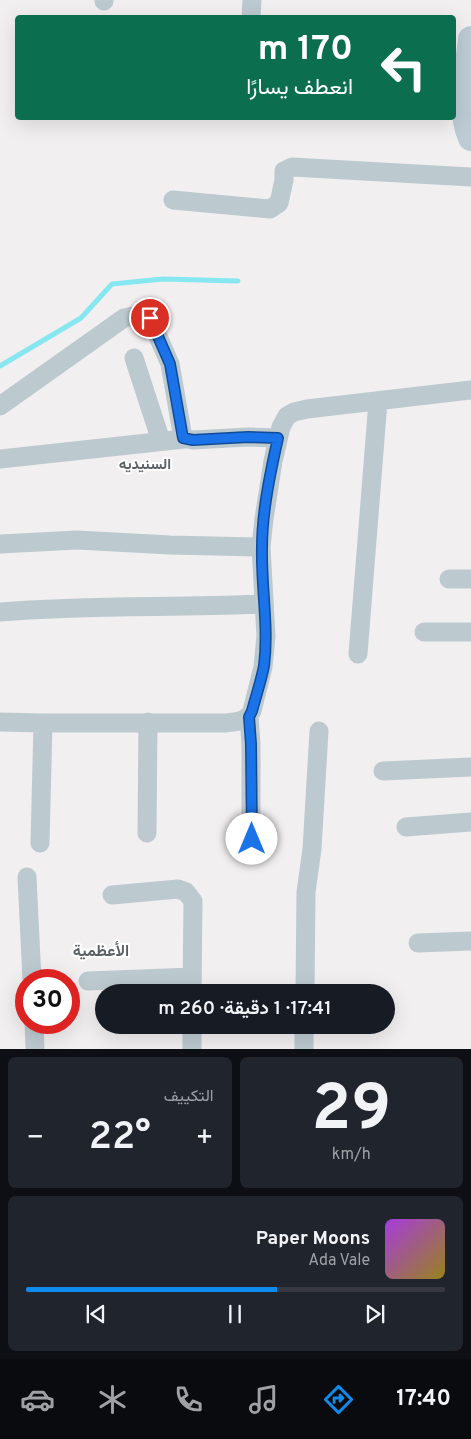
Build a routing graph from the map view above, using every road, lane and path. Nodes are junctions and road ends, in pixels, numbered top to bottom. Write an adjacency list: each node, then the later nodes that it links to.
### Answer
1 (252, 0): 2 (street)
2 (251, 15)
3 (471, 39): 4 (main road)
4 (471, 138)
5 (471, 177): 6 (street)
6 (173, 200)
7 (134, 358): 13 (street)
8 (471, 390): 9 (street)
9 (378, 401): 11 (street); 23 (street)
10 (0, 406): 12 (street)
11 (278, 438): 12 (street); 16 (street)
12 (184, 439): 13 (street)
13 (162, 441): 14 (street)
14 (0, 459)
15 (0, 544): 16 (street)
16 (262, 546): 19 (street)
17 (449, 579): 18 (street)
18 (471, 579)
19 (263, 604): 20 (street); 24 (street)
20 (0, 612)
21 (424, 632): 22 (street)
22 (471, 632)
23 (358, 654)
24 (249, 717): 26 (street); 34 (street)
25 (0, 722): 27 (street)
26 (148, 722): 27 (street); 33 (street)
27 (42, 723): 35 (street)
28 (319, 730): 44 (street)
29 (471, 767): 30 (street)
30 (383, 772)
31 (471, 822): 32 (street)
32 (406, 827)
33 (147, 833)
34 (252, 839)
35 (40, 843)
36 (27, 878): 40 (street)
37 (112, 895): 43 (street)
38 (418, 942): 39 (street)
39 (471, 942)
40 (31, 969)
41 (88, 981): 42 (street)
42 (166, 984)
43 (192, 984)
44 (305, 984)
45 (34, 1034): 48 (street)
46 (192, 1034): 49 (street)
47 (304, 1034): 50 (street)
48 (35, 1049)
49 (192, 1049)
50 (304, 1049)

